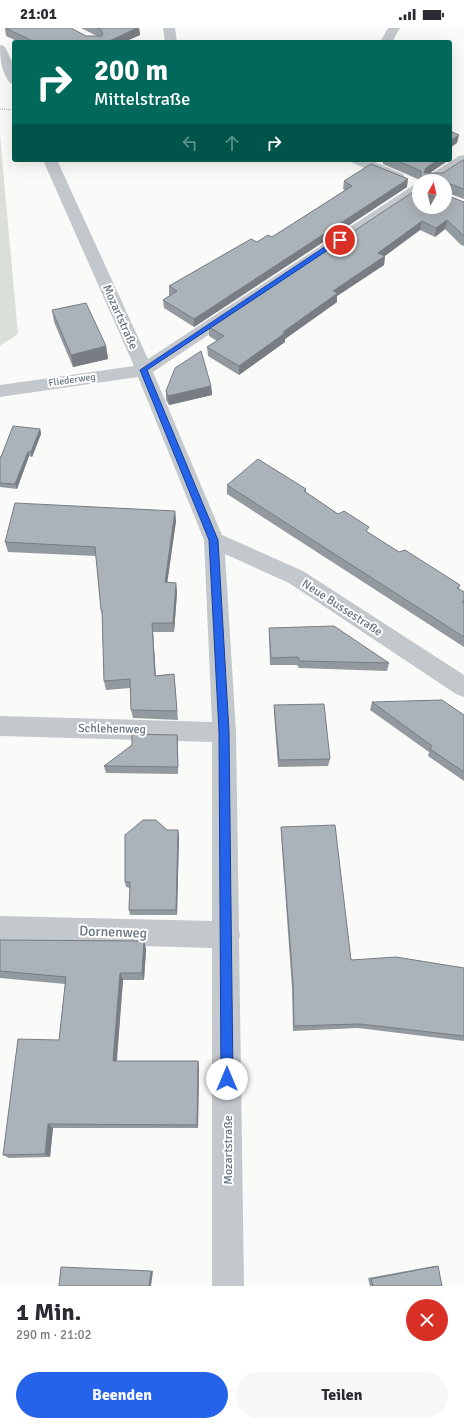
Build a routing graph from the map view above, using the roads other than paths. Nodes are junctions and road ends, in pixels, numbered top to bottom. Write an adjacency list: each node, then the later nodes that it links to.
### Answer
1 (168, 28): 3 (street)
2 (394, 28): 4 (street)
3 (171, 40)
4 (387, 40)
5 (0, 49): 6 (street)
6 (12, 76)
7 (464, 159): 10 (street)
8 (51, 162): 13 (street, Mozartstraße)
9 (363, 162): 11 (street)
10 (441, 174)
11 (412, 184)
12 (412, 192): 13 (street)
13 (144, 370): 14 (street, Fliederweg); 15 (street, Mozartstraße)
14 (0, 391)
15 (214, 540): 16 (street, Neue Bussestraße); 18 (street, Mozartstraße)
16 (464, 687)
17 (0, 726): 18 (street, Schlehenweg)
18 (224, 732): 20 (street, Mozartstraße)
19 (0, 929): 20 (street, Dornenweg)
20 (227, 935): 21 (street, Mozartstraße)
21 (228, 1286)

